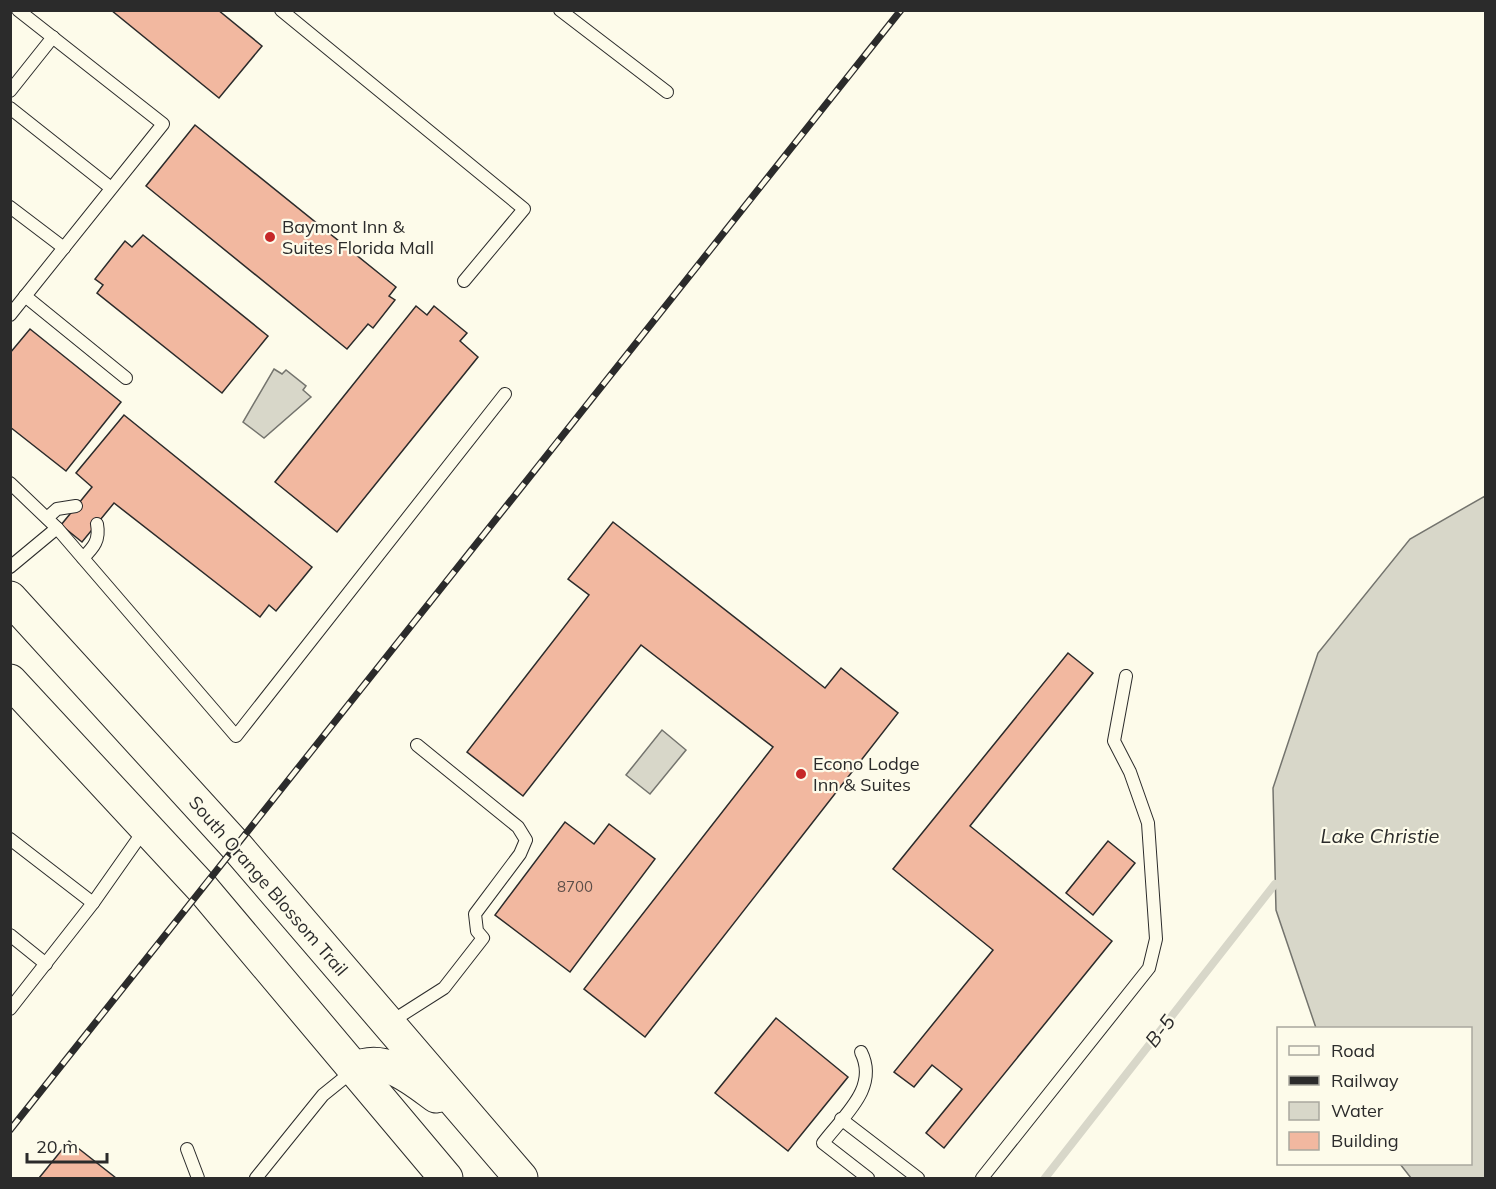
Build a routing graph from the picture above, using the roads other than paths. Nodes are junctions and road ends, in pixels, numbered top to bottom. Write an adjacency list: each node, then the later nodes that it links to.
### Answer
1 (18, 10): 4 (lane)
2 (281, 10): 11 (lane)
3 (560, 10): 6 (lane)
4 (52, 37): 5 (lane); 8 (lane)
5 (10, 91)
6 (667, 92)
7 (10, 108): 8 (lane)
8 (111, 188): 10 (lane)
9 (10, 207): 10 (lane)
10 (64, 248): 12 (lane)
11 (464, 281)
12 (26, 296): 13 (lane); 14 (lane)
13 (10, 315)
14 (126, 378)
15 (505, 394): 21 (lane)
16 (10, 483): 18 (lane)
17 (76, 507): 18 (lane)
18 (47, 518): 20 (lane)
19 (97, 524): 21 (lane)
20 (57, 528): 21 (lane); 22 (lane)
21 (83, 558)
22 (10, 567)
23 (10, 598): 33 (main road, South Orange Blossom Trail)
24 (1126, 676): 45 (lane)
25 (11, 682): 27 (main road)
26 (417, 745): 33 (lane)
27 (146, 828): 29 (lane); 35 (main road)
28 (10, 839): 29 (lane)
29 (93, 903): 31 (lane)
30 (10, 935): 31 (lane)
31 (46, 964): 32 (lane)
32 (10, 1009)
33 (388, 1023): 37 (main road, South Orange Blossom Trail)
34 (861, 1052): 36 (lane)
35 (355, 1070): 37 (main road); 40 (lane); 41 (main road)
36 (842, 1119): 43 (lane); 44 (lane)
37 (474, 1123): 42 (main road, South Orange Blossom Trail)
38 (187, 1149): 39 (lane)
39 (198, 1179)
40 (256, 1179)
41 (446, 1179)
42 (521, 1179)
43 (868, 1179)
44 (918, 1179)
45 (981, 1179)

